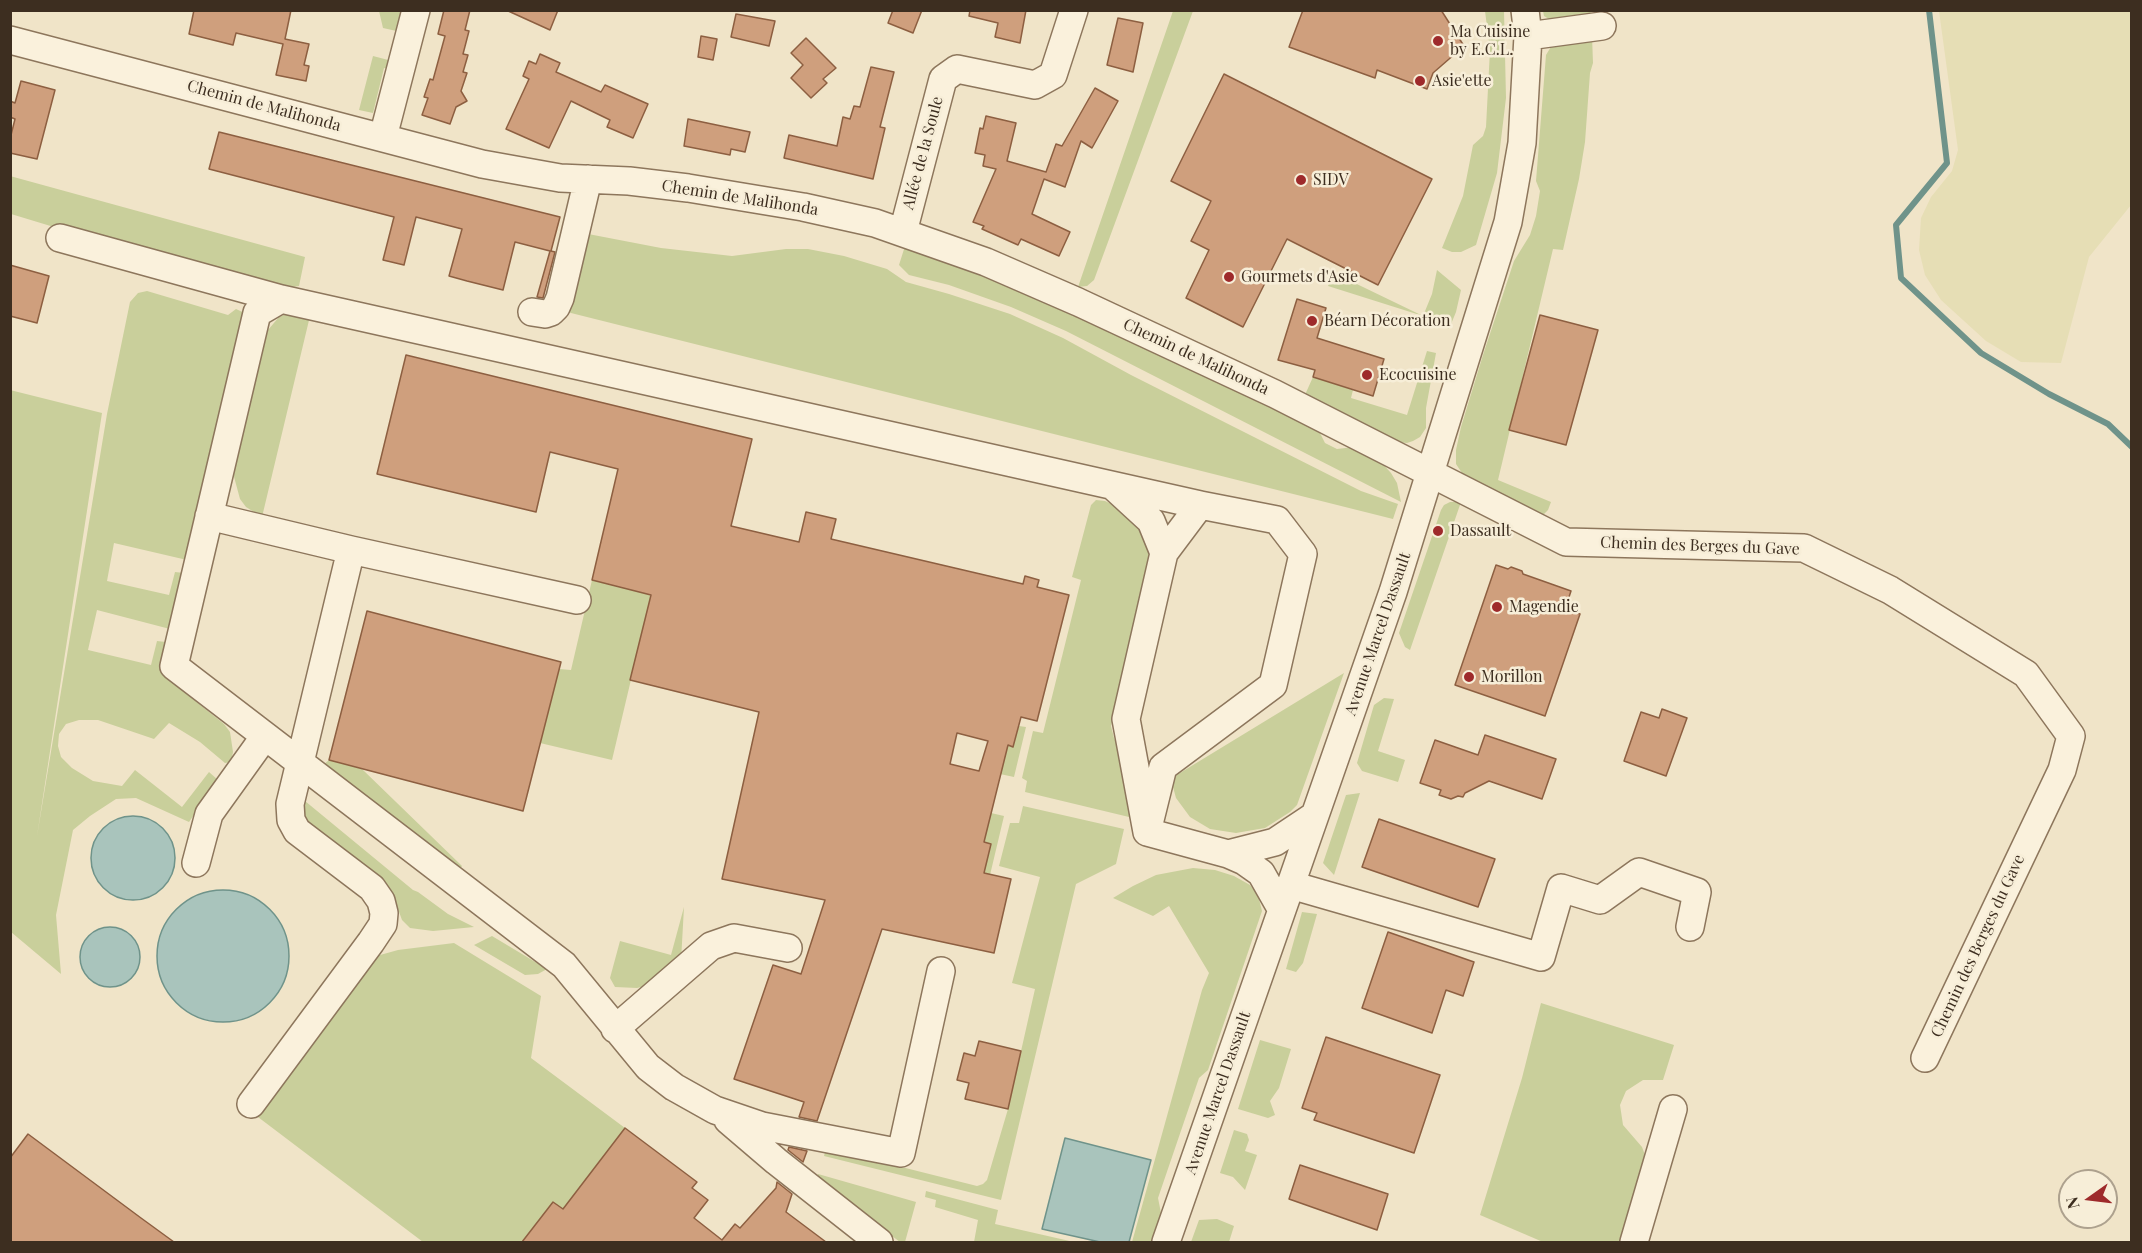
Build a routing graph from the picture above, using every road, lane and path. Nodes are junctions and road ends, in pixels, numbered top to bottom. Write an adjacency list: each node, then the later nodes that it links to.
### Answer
1 (416, 10): 6 (street)
2 (1074, 10): 8 (street, Allée de la Soule)
3 (1526, 23): 4 (street); 12 (street, Avenue Marcel Dassault)
4 (1602, 26)
5 (10, 40): 6 (street, Chemin de Malihonda)
6 (383, 137): 7 (street, Chemin de Malihonda)
7 (588, 179): 8 (street, Chemin de Malihonda); 11 (street)
8 (903, 232): 12 (street, Chemin de Malihonda)
9 (60, 238): 10 (street)
10 (281, 299): 13 (street); 15 (street)
11 (532, 312)
12 (1431, 473): 21 (street, Avenue Marcel Dassault); 31 (street, Chemin des Berges du Gave)
13 (1113, 486): 14 (street); 17 (street)
14 (1200, 505): 17 (street); 22 (street)
15 (209, 516): 16 (street); 19 (street)
16 (351, 550): 18 (street); 20 (street)
17 (1164, 553): 22 (street)
18 (577, 600)
19 (265, 736): 20 (street); 24 (street)
20 (300, 763): 30 (street); 32 (street)
21 (1314, 816): 23 (street); 25 (street, Avenue Marcel Dassault)
22 (1147, 832): 23 (street)
23 (1228, 854): 26 (street)
24 (196, 863)
25 (1291, 885): 26 (street, Avenue Marcel Dassault); 27 (street)
26 (1282, 910): 36 (street, Avenue Marcel Dassault)
27 (1690, 927)
28 (788, 948): 30 (street)
29 (941, 971): 34 (street)
30 (615, 1029): 34 (street)
31 (1925, 1058)
32 (251, 1104)
33 (1673, 1109): 37 (street)
34 (715, 1110): 35 (street)
35 (879, 1242)
36 (1166, 1242)
37 (1634, 1242)

